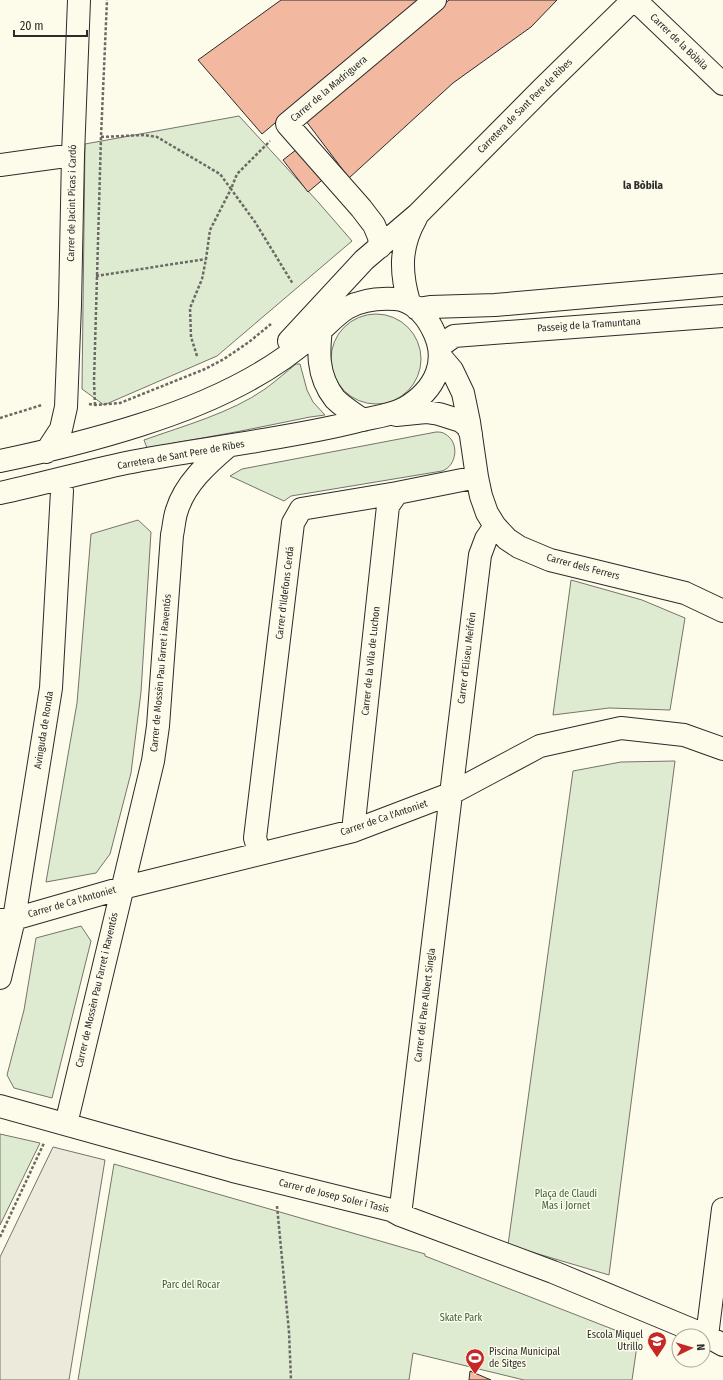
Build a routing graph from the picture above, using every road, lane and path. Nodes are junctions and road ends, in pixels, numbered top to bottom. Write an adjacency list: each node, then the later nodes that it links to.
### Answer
1 (79, 0): 8 (street, Carrer de Jacint Picas i Cardó)
2 (107, 0): 7 (path)
3 (435, 0): 6 (street, Carrer de la Madriguera)
4 (634, 0): 5 (street, Carrer de la Bòbila); 11 (street, Carretera de Sant Pere de Ribes)
5 (723, 84)
6 (287, 124): 10 (path); 12 (street, Carrer de la Madriguera)
7 (101, 137): 8 (path); 10 (path); 14 (path)
8 (73, 145): 9 (street); 26 (street, Carrer de Jacint Picas i Cardó)
9 (0, 165)
10 (231, 189): 13 (path); 16 (path)
11 (418, 214): 12 (street, Carretera de Sant Pere de Ribes); 19 (street, Carretera de Sant Pere de Ribes)
12 (380, 247): 18 (street, Carretera de Sant Pere de Ribes)
13 (206, 259): 14 (path); 24 (path)
14 (97, 276): 15 (path); 27 (path)
15 (91, 277)
16 (293, 284)
17 (723, 285): 19 (street)
18 (325, 302): 22 (street); 25 (street, Carretera de Sant Pere de Ribes)
19 (413, 305): 22 (street); 23 (street)
20 (723, 316): 23 (street, Passeig de la Tramuntana)
21 (273, 322): 27 (path)
22 (321, 330): 25 (street, Carretera de Sant Pere de Ribes); 30 (street)
23 (444, 346): 28 (street); 31 (street, Carrer dels Ferrers)
24 (197, 356)
25 (259, 375): 32 (street, Carretera de Sant Pere de Ribes)
26 (66, 403): 27 (path); 29 (path); 32 (street); 34 (street, Carrer de Jacint Picas i Cardó)
27 (95, 405)
28 (384, 416): 30 (street); 31 (street)
29 (0, 418)
30 (363, 420): 33 (street, Carretera de Sant Pere de Ribes)
31 (471, 434): 36 (street, Carrer dels Ferrers)
32 (105, 436): 34 (street, Carretera de Sant Pere de Ribes)
33 (227, 447): 37 (street, Carretera de Sant Pere de Ribes); 46 (street, Carrer de Mossèn Pau Farret i Raventós)
34 (46, 452): 35 (street, Carretera de Sant Pere de Ribes)
35 (0, 461)
36 (477, 477): 38 (street, Carrer d'Ildefons Cerdá); 40 (street, Carrer dels Ferrers)
37 (57, 480): 39 (street, Carretera de Sant Pere de Ribes); 47 (street, Avinguda de Ronda)
38 (397, 493): 44 (street, Carrer de la Vila de Luchon); 45 (street, Carrer d'Ildefons Cerdá)
39 (0, 494)
40 (495, 526): 41 (street, Carrer dels Ferrers); 43 (street, Carrer d'Eliseu Meifrèn)
41 (723, 611)
42 (723, 749): 43 (street, Carrer de Ca l'Antoniet)
43 (450, 794): 44 (street, Carrer de Ca l'Antoniet); 53 (street, Carrer del Pare Albert Singla)
44 (353, 831): 45 (street, Carrer de Ca l'Antoniet)
45 (264, 853): 46 (street, Carrer de Ca l'Antoniet)
46 (122, 888): 47 (street, Carrer de Ca l'Antoniet); 50 (street, Carrer de Mossèn Pau Farret i Raventós)
47 (7, 919): 48 (street, Avinguda de Ronda)
48 (0, 978)
49 (0, 1106): 50 (street, Carrer de Josep Soler i Tasis)
50 (60, 1123): 51 (street, Carrer de Josep Soler i Tasis); 54 (path)
51 (275, 1181): 53 (street, Carrer de Josep Soler i Tasis); 56 (path)
52 (723, 1209): 55 (street)
53 (400, 1215): 55 (street, Carrer de Josep Soler i Tasis)
54 (0, 1237)
55 (715, 1341)
56 (291, 1380)

